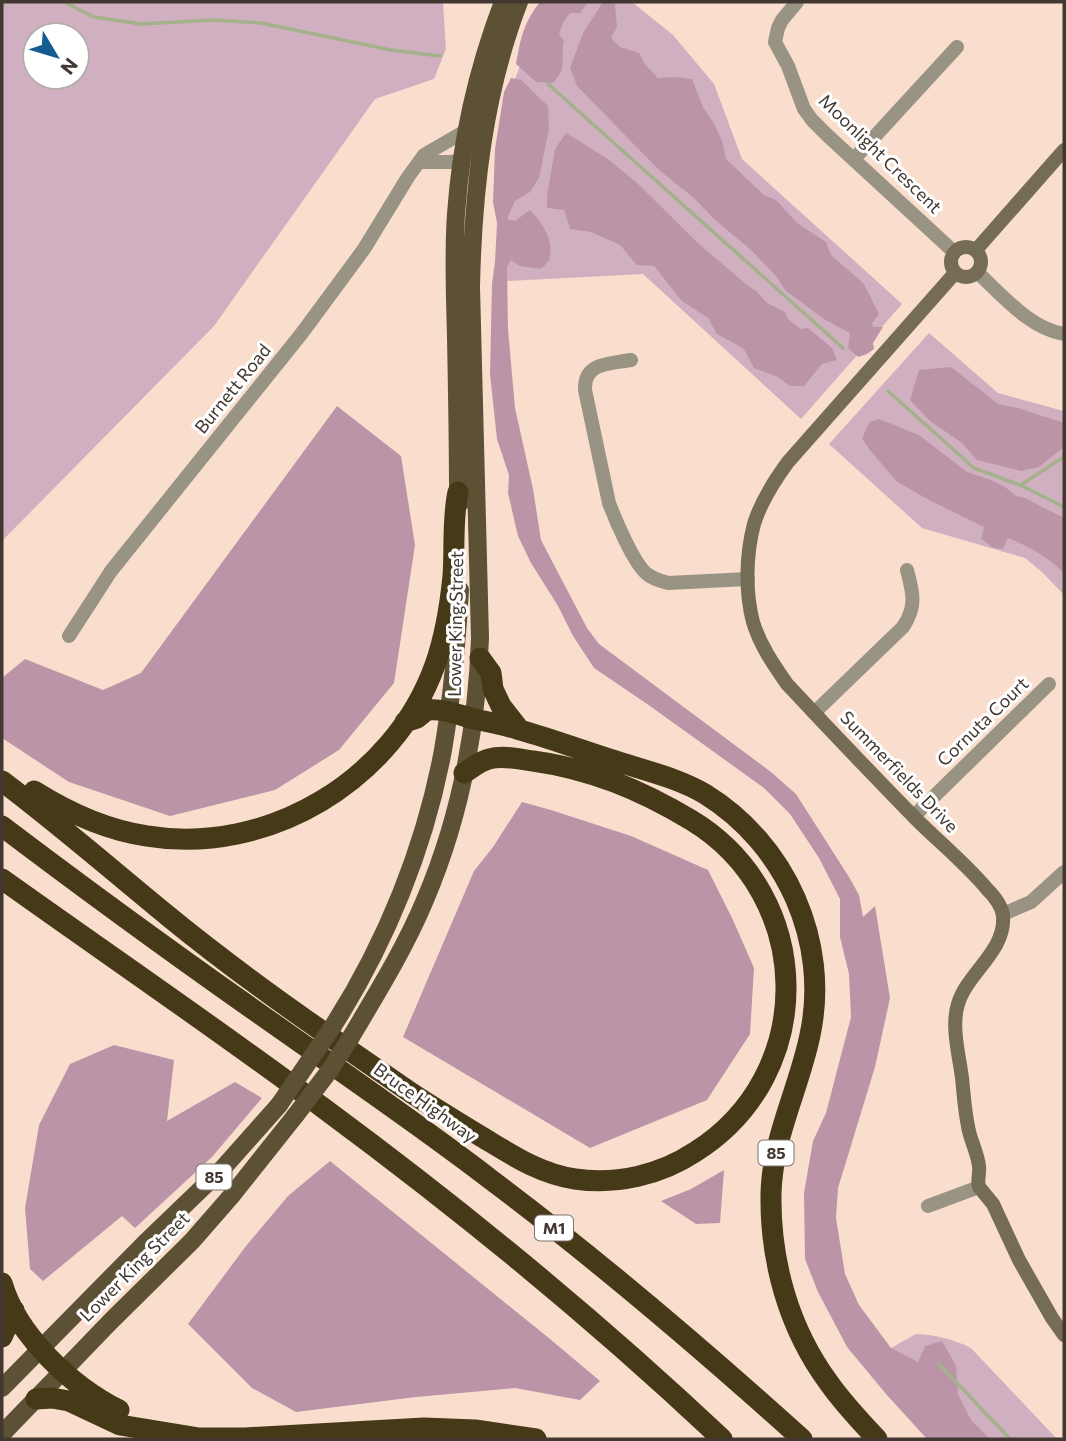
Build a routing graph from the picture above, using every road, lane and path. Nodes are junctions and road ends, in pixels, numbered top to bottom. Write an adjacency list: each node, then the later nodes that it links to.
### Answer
1 (503, 2): 5 (main road, Lower King Street)
2 (519, 2): 6 (main road, Lower King Street)
3 (797, 2): 8 (street, Moonlight Crescent)
4 (957, 47): 8 (street)
5 (467, 130): 9 (main road, Lower King Street); 10 (street, Burnett Road)
6 (482, 141): 9 (street); 21 (main road, Lower King Street)
7 (1064, 150): 11 (street)
8 (854, 159): 12 (street, Moonlight Crescent)
9 (462, 161): 10 (street); 17 (main road, Lower King Street)
10 (420, 162): 20 (street, Burnett Road)
11 (976, 250): 12 (street); 13 (street)
12 (954, 252): 14 (street)
13 (977, 272): 14 (street); 15 (street)
14 (956, 273): 19 (street, Summerfields Drive)
15 (1064, 334)
16 (631, 360): 19 (street)
17 (458, 492): 23 (main road, Lower King Street); 26 (highway)
18 (907, 570): 24 (street)
19 (748, 579): 24 (street, Summerfields Drive)
20 (69, 636)
21 (480, 659): 25 (main road, Lower King Street); 27 (highway)
22 (1049, 684): 31 (street, Cornuta Court)
23 (448, 712): 25 (highway, 85); 26 (highway); 42 (main road, Lower King Street / 85, bridge)
24 (814, 713): 31 (street, Summerfields Drive)
25 (474, 719): 27 (highway, 85); 29 (main road, Lower King Street)
26 (404, 722): 28 (highway)
27 (519, 729): 51 (highway, 85)
28 (2, 774)
29 (464, 774): 30 (highway); 43 (main road, Lower King Street, bridge)
30 (2, 781)
31 (914, 816): 35 (street, Summerfields Drive)
32 (2, 827): 50 (highway, Bruce Highway / M1)
33 (1064, 872): 35 (street)
34 (2, 879): 49 (highway, M1)
35 (1003, 914): 36 (street)
36 (979, 1187): 37 (street); 40 (street)
37 (928, 1206)
38 (2, 1283): 39 (highway)
39 (14, 1310): 41 (highway); 42 (highway)
40 (1064, 1335)
41 (2, 1336)
42 (40, 1348): 43 (highway); 44 (main road, 85)
43 (63, 1370): 45 (main road, Lower King Street); 46 (highway)
44 (2, 1388)
45 (36, 1398): 46 (highway); 47 (main road, Lower King Street)
46 (135, 1426): 48 (highway)
47 (2, 1434)
48 (536, 1439)
49 (722, 1439)
50 (802, 1439)
51 (877, 1439)

